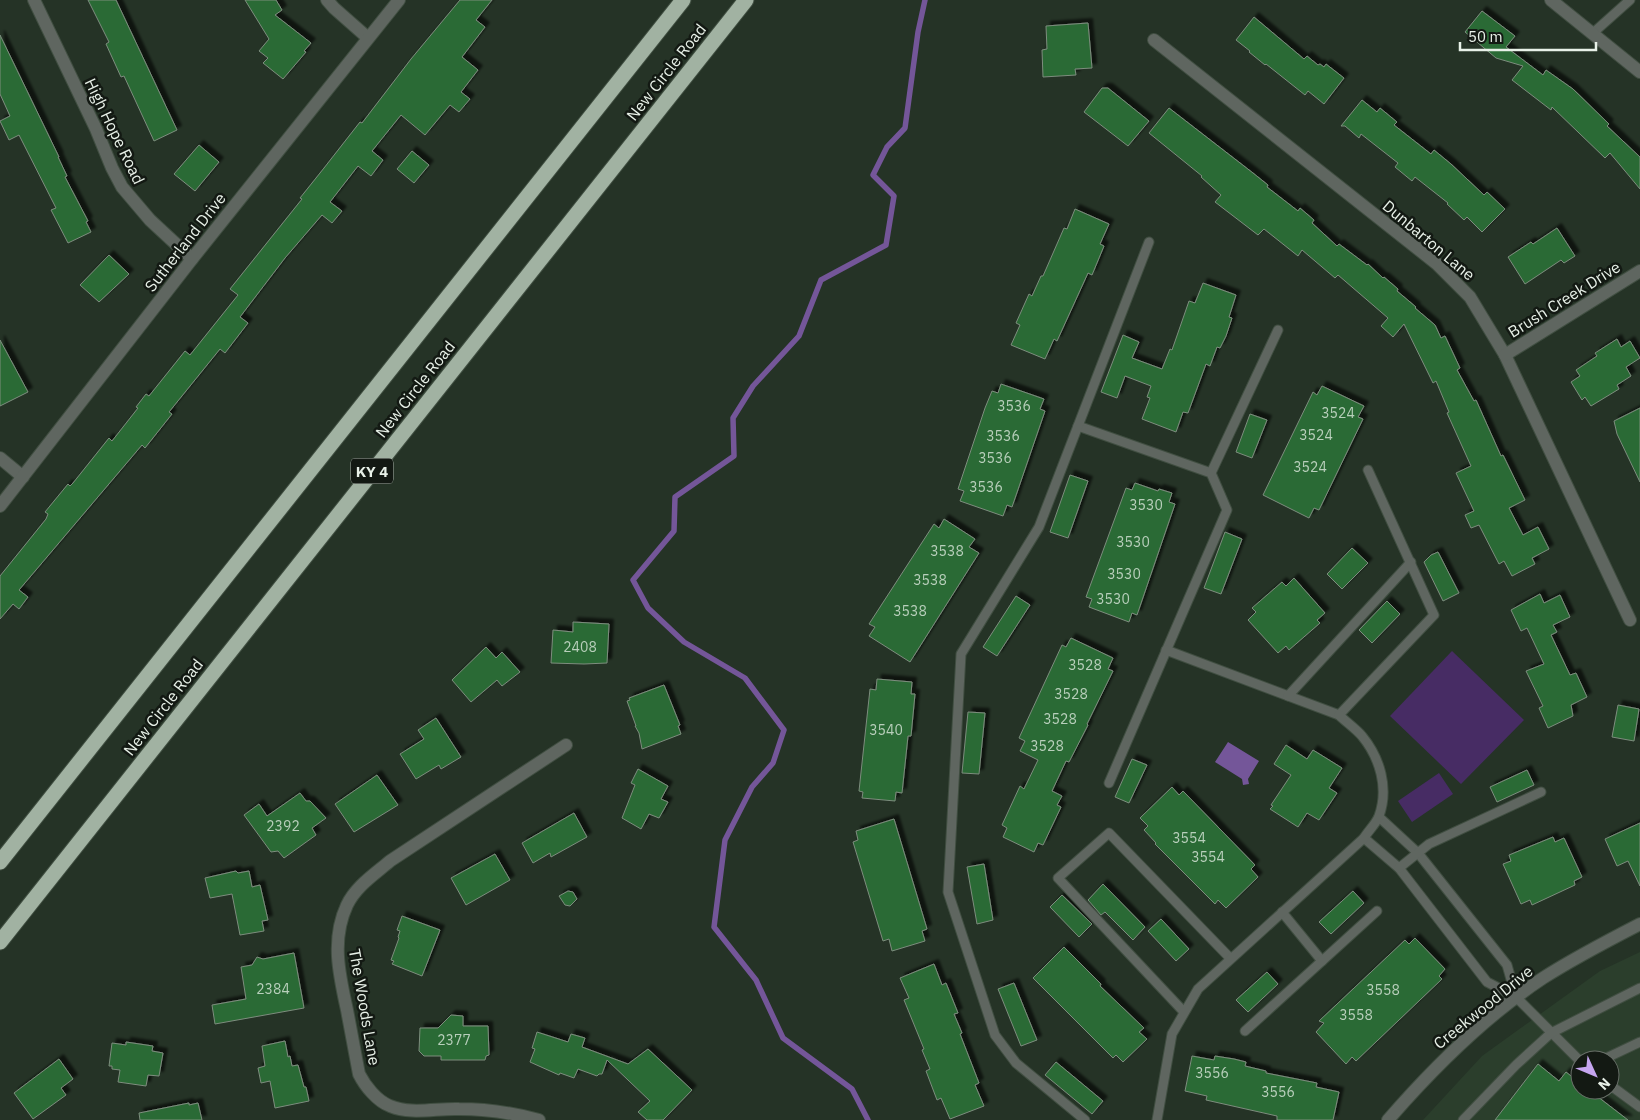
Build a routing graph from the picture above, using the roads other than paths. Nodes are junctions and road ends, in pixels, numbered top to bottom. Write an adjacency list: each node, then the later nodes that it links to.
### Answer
1 (34, 0): 13 (street, High Hope Road)
2 (327, 0): 9 (street)
3 (399, 0): 9 (street, Sutherland Drive)
4 (683, 0): 34 (highway, New Circle Road)
5 (746, 0): 39 (highway, New Circle Road / KY 4)
6 (1551, 0): 8 (street)
7 (1630, 0): 8 (lane)
8 (1593, 33): 11 (street)
9 (368, 38): 13 (street, Sutherland Drive)
10 (1154, 40): 16 (street, Dunbarton Lane)
11 (1640, 72)
12 (1149, 242): 17 (lane)
13 (192, 259): 21 (street, Sutherland Drive)
14 (1640, 271): 16 (street, Brush Creek Drive)
15 (1278, 330): 20 (lane)
16 (1505, 355): 24 (street, Dunbarton Lane)
17 (1078, 426): 20 (lane); 53 (lane)
18 (0, 458): 21 (street)
19 (1368, 470): 23 (lane)
20 (1211, 473): 25 (lane)
21 (23, 477): 22 (street, Sutherland Drive)
22 (0, 506)
23 (1411, 562): 26 (lane); 27 (lane)
24 (1630, 620)
25 (1166, 650): 26 (lane); 29 (lane)
26 (1288, 696): 27 (lane)
27 (1339, 715): 31 (lane)
28 (566, 745): 52 (street, The Woods Lane)
29 (1108, 783)
30 (1542, 792): 33 (lane)
31 (1379, 817): 32 (lane); 33 (lane)
32 (1364, 838): 35 (lane); 37 (lane)
33 (1418, 853): 35 (lane); 43 (lane)
34 (0, 862)
35 (1399, 868): 43 (lane)
36 (1377, 911): 41 (lane)
37 (1282, 912): 40 (lane); 41 (lane)
38 (1640, 924): 43 (street, Creekwood Drive)
39 (0, 942)
40 (1230, 958): 44 (lane); 44 (lane)
41 (1322, 961): 45 (lane)
42 (1640, 988): 46 (lane)
43 (1516, 998): 46 (lane); 55 (street, Creekwood Drive)
44 (1184, 1012): 54 (lane)
45 (1245, 1031)
46 (1551, 1033): 48 (lane); 56 (lane)
47 (1640, 1042): 49 (lane)
48 (1570, 1051)
49 (1620, 1051)
50 (1620, 1091): 51 (lane)
51 (1638, 1103)
52 (539, 1120)
53 (1086, 1120)
54 (1157, 1120)
55 (1388, 1120)
56 (1463, 1120)

